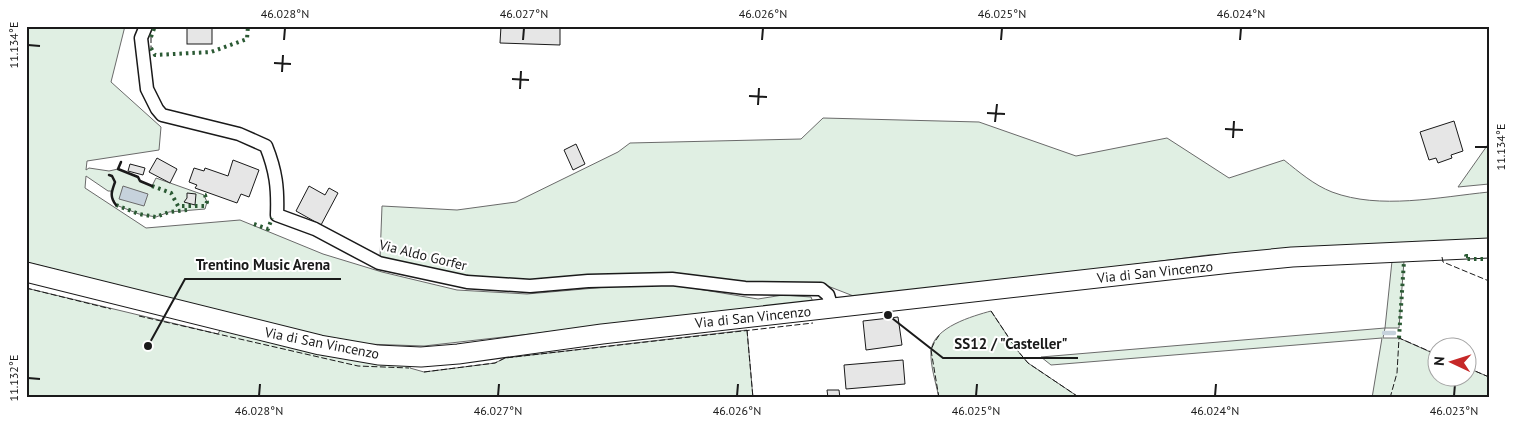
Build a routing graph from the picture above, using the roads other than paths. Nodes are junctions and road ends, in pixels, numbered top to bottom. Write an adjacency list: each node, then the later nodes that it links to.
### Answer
1 (146, 26): 4 (street, Via Aldo Gorfer)
2 (1489, 248): 4 (main road, Via di San Vincenzo)
3 (26, 272): 4 (main road, Via di San Vincenzo)
4 (832, 308)

